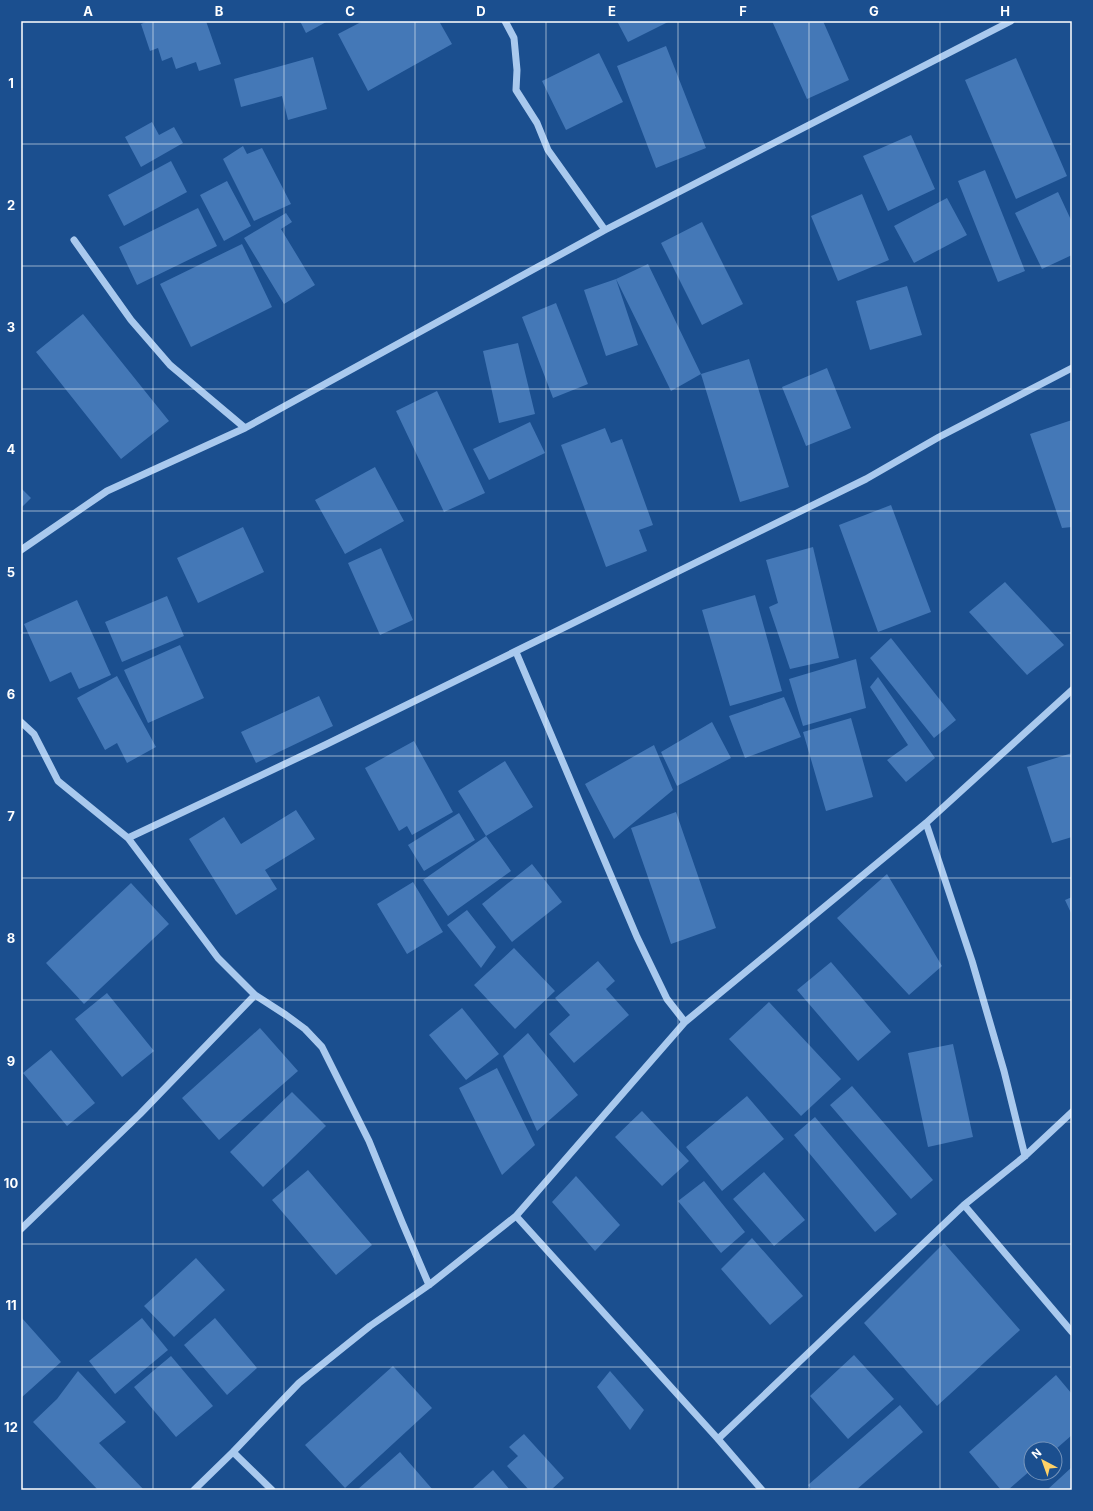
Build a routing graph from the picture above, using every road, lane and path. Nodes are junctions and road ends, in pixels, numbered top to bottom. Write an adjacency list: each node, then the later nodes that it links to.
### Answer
1 (505, 21): 3 (street)
2 (1011, 21): 3 (street)
3 (605, 230): 6 (street)
4 (74, 240): 6 (street)
5 (1072, 368): 8 (street)
6 (245, 428): 7 (street)
7 (21, 550)
8 (516, 652): 12 (street); 14 (street)
9 (1072, 690): 11 (street)
10 (21, 722): 12 (street)
11 (926, 823): 14 (street); 16 (street)
12 (128, 838): 13 (street)
13 (255, 996): 19 (street); 20 (street)
14 (685, 1022): 18 (street)
15 (1072, 1112): 16 (street)
16 (1025, 1156): 17 (street)
17 (964, 1205): 21 (street); 22 (street)
18 (516, 1216): 20 (street); 22 (street)
19 (21, 1229)
20 (429, 1285): 23 (street)
21 (1072, 1332)
22 (718, 1439): 26 (street)
23 (233, 1452): 24 (street); 25 (street)
24 (194, 1490)
25 (272, 1490)
26 (762, 1490)

